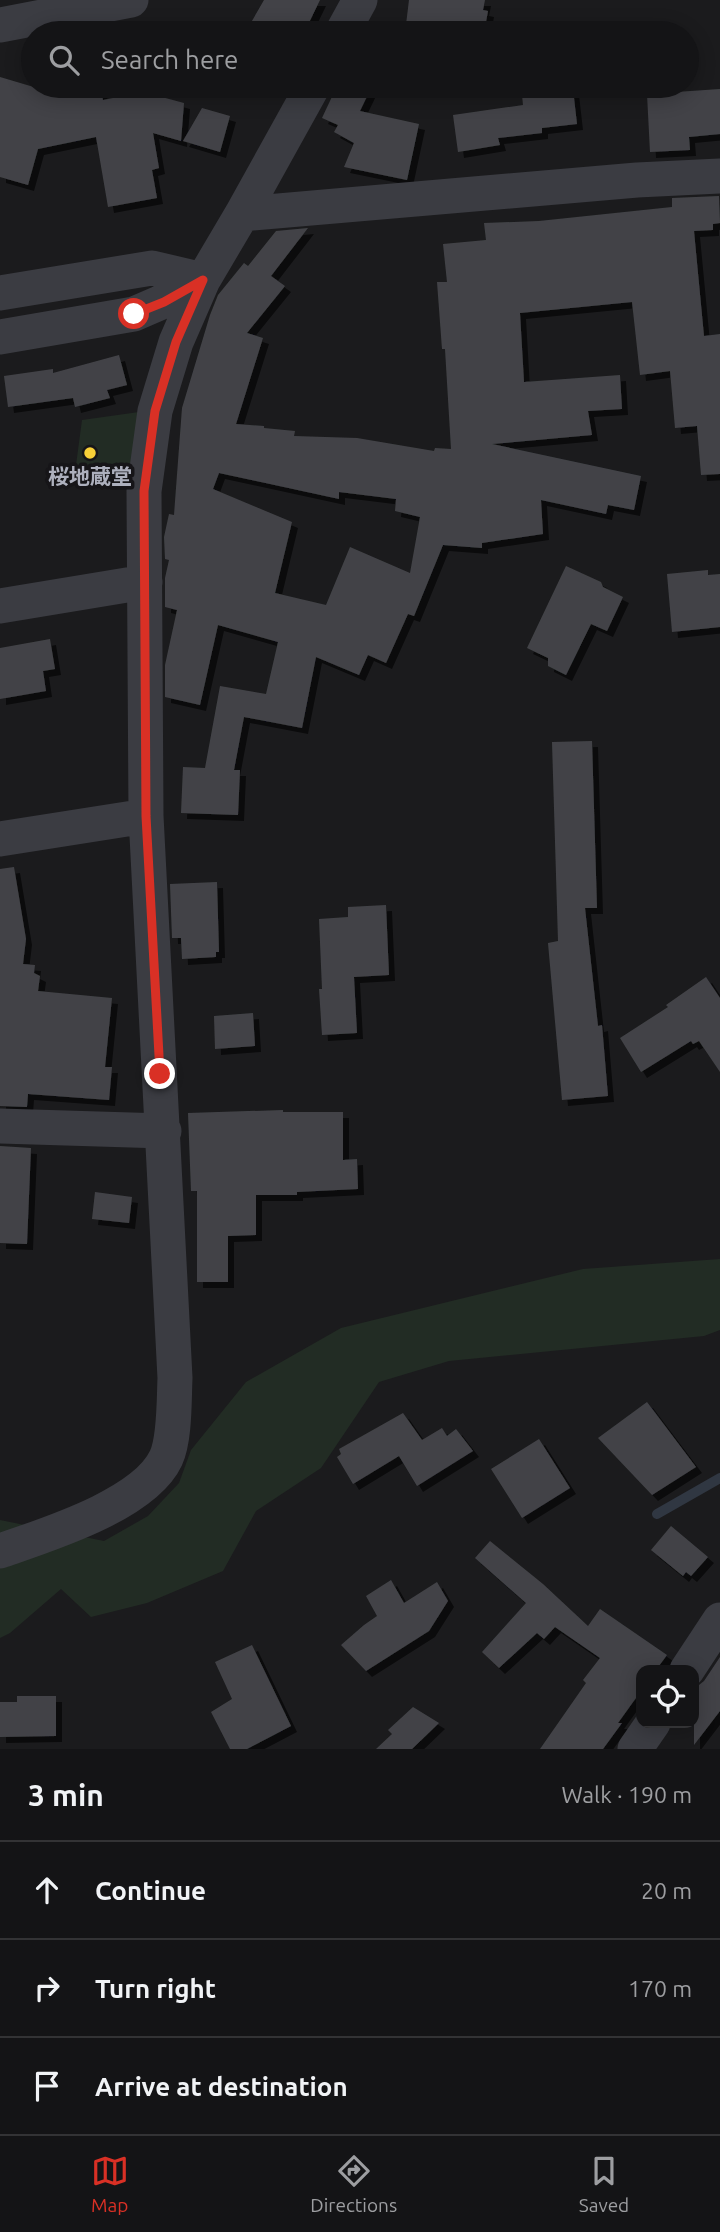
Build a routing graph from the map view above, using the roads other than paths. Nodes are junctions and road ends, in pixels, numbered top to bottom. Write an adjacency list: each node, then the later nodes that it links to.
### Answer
1 (131, 0): 4 (street)
2 (360, 0): 3 (street)
3 (349, 21)
4 (0, 25)
5 (306, 98): 7 (street)
6 (720, 176): 7 (street)
7 (242, 214): 8 (street)
8 (203, 280): 9 (street); 10 (street); 11 (street)
9 (0, 293)
10 (0, 337)
11 (145, 582): 12 (street); 13 (street)
12 (0, 606)
13 (146, 816): 14 (street); 16 (street)
14 (0, 839)
15 (0, 1126): 16 (street)
16 (164, 1131): 17 (street)
17 (0, 1551)
18 (720, 1620): 19 (street)
19 (690, 1665)
20 (650, 1728): 21 (street)
21 (635, 1749)

